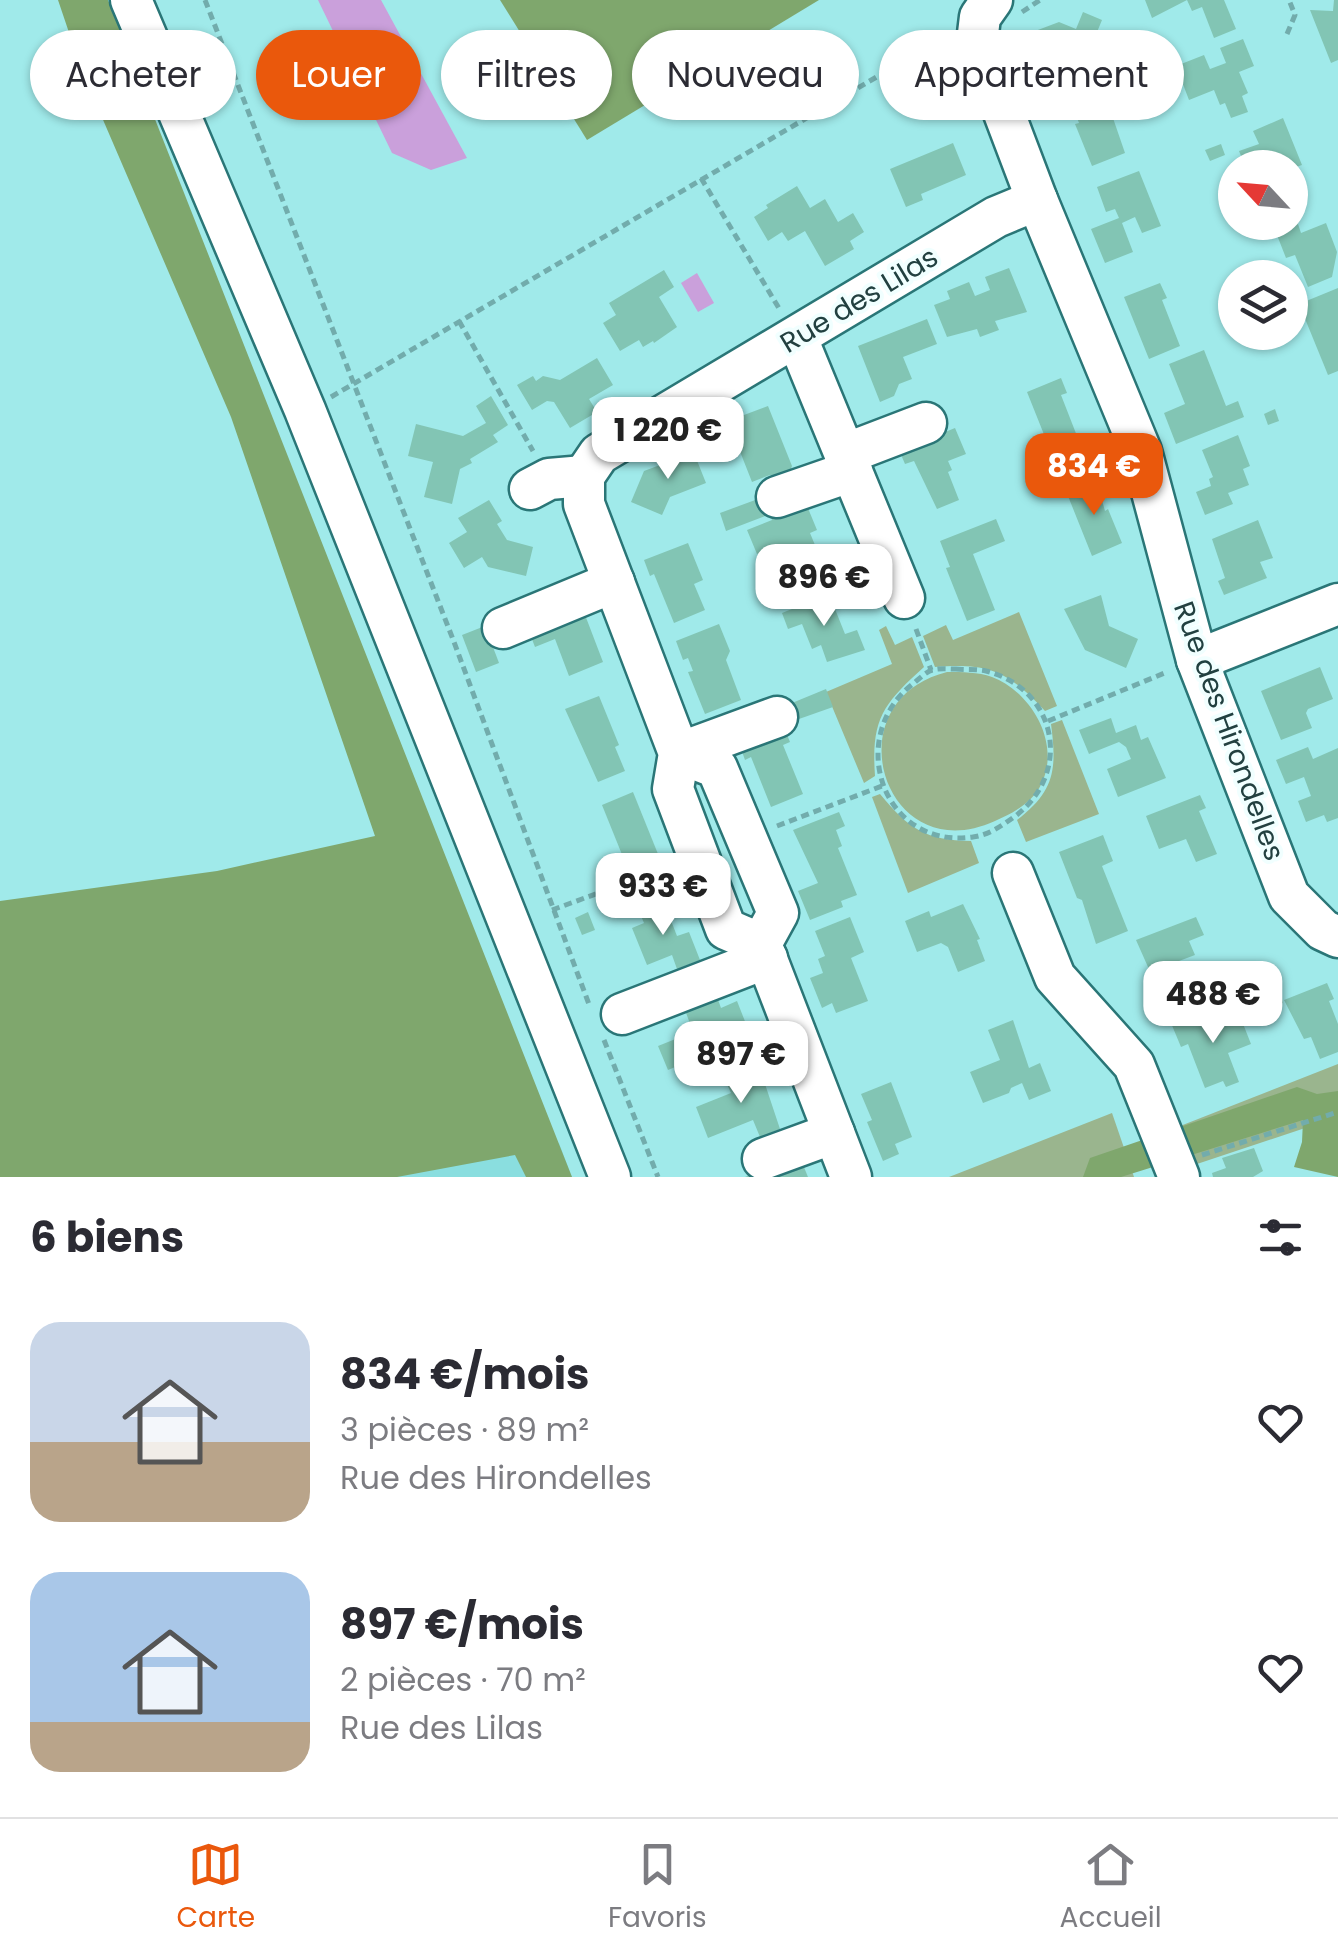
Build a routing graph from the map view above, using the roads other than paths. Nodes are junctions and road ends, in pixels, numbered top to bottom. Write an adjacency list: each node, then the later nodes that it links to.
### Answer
1 (131, 0): 4 (street)
2 (150, 0): 4 (street)
3 (986, 8): 5 (street, Rue des Hirondelles)
4 (205, 168): 24 (street)
5 (1038, 200): 6 (street, Rue des Lilas); 14 (street, Rue des Hirondelles)
6 (797, 338): 8 (street); 10 (street, Rue des Lilas)
7 (926, 423): 8 (street)
8 (848, 462): 9 (street); 11 (street)
9 (777, 497)
10 (614, 582): 13 (street); 16 (street)
11 (904, 598)
12 (1338, 604): 14 (street)
13 (503, 628)
14 (1198, 660): 18 (street, Rue des Hirondelles)
15 (777, 717): 16 (street)
16 (680, 753): 19 (street)
17 (1013, 872): 23 (street)
18 (1338, 937)
19 (764, 951): 20 (street); 21 (street)
20 (606, 1022)
21 (834, 1133): 22 (street); 25 (street)
22 (763, 1159)
23 (1176, 1170)
24 (610, 1177)
25 (851, 1177)

